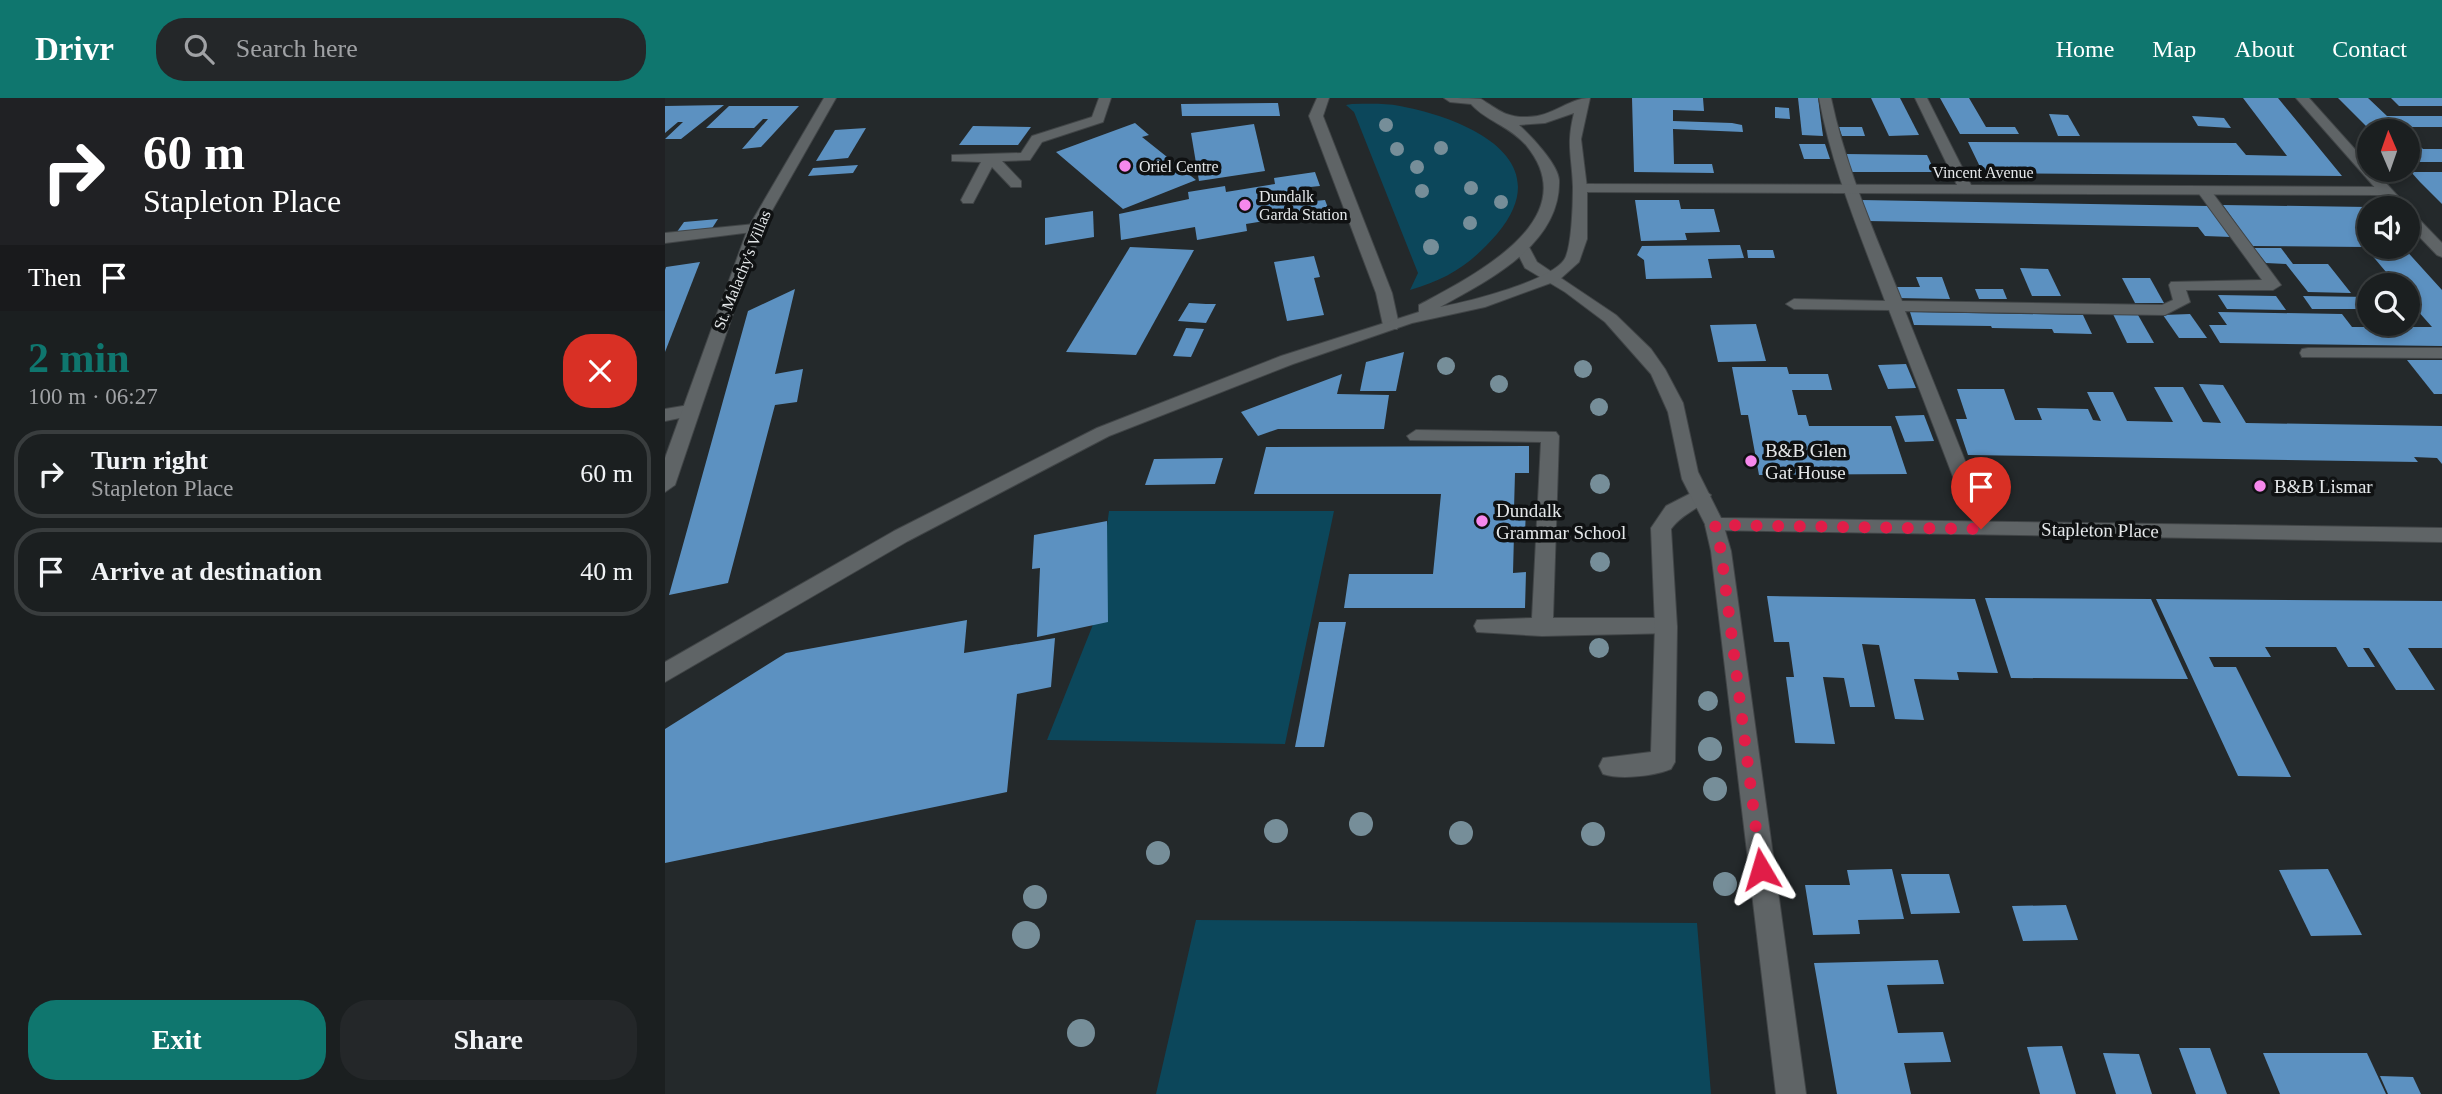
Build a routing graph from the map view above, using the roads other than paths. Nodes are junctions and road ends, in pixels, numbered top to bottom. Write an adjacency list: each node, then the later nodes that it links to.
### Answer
1 (830, 98): 21 (street, St. Malachy's Villas)
2 (1105, 98): 11 (street)
3 (1323, 98): 29 (street)
4 (1450, 98): 9 (street)
5 (1584, 98): 10 (street); 14 (street)
6 (1825, 98): 15 (street)
7 (1921, 98): 16 (street)
8 (2302, 98): 18 (street)
9 (1473, 99): 10 (street)
10 (1504, 118): 24 (street)
11 (990, 157): 12 (street); 13 (street); 20 (street)
12 (957, 158)
13 (1016, 184)
14 (1580, 188): 15 (street, Vincent Avenue); 26 (street)
15 (1850, 189): 16 (street, Vincent Avenue); 28 (street)
16 (1966, 190): 17 (street, Vincent Avenue)
17 (2204, 191): 18 (street, Vincent Avenue); 28 (street)
18 (2385, 191): 19 (street)
19 (2390, 196)
20 (968, 200)
21 (755, 228): 23 (street); 32 (street, St. Malachy's Villas)
22 (2420, 228): 25 (street)
23 (665, 238)
24 (1523, 248): 26 (street); 29 (street)
25 (2442, 251)
26 (1553, 277): 29 (street); 36 (street)
27 (1794, 304): 28 (street)
28 (1895, 304): 37 (street)
29 (1399, 322): 43 (street)
30 (2308, 353): 31 (street)
31 (2442, 353)
32 (689, 411): 33 (street); 35 (street, St. Malachy's Villas)
33 (665, 415)
34 (1416, 436): 41 (street)
35 (665, 485)
36 (1701, 495): 38 (street); 42 (street)
37 (1972, 503)
38 (1715, 525): 39 (street, Stapleton Place); 45 (street)
39 (2442, 535)
40 (1485, 626): 41 (street)
41 (1542, 627): 42 (street)
42 (1666, 627): 44 (street)
43 (665, 673)
44 (1611, 766)
45 (1791, 1094)

